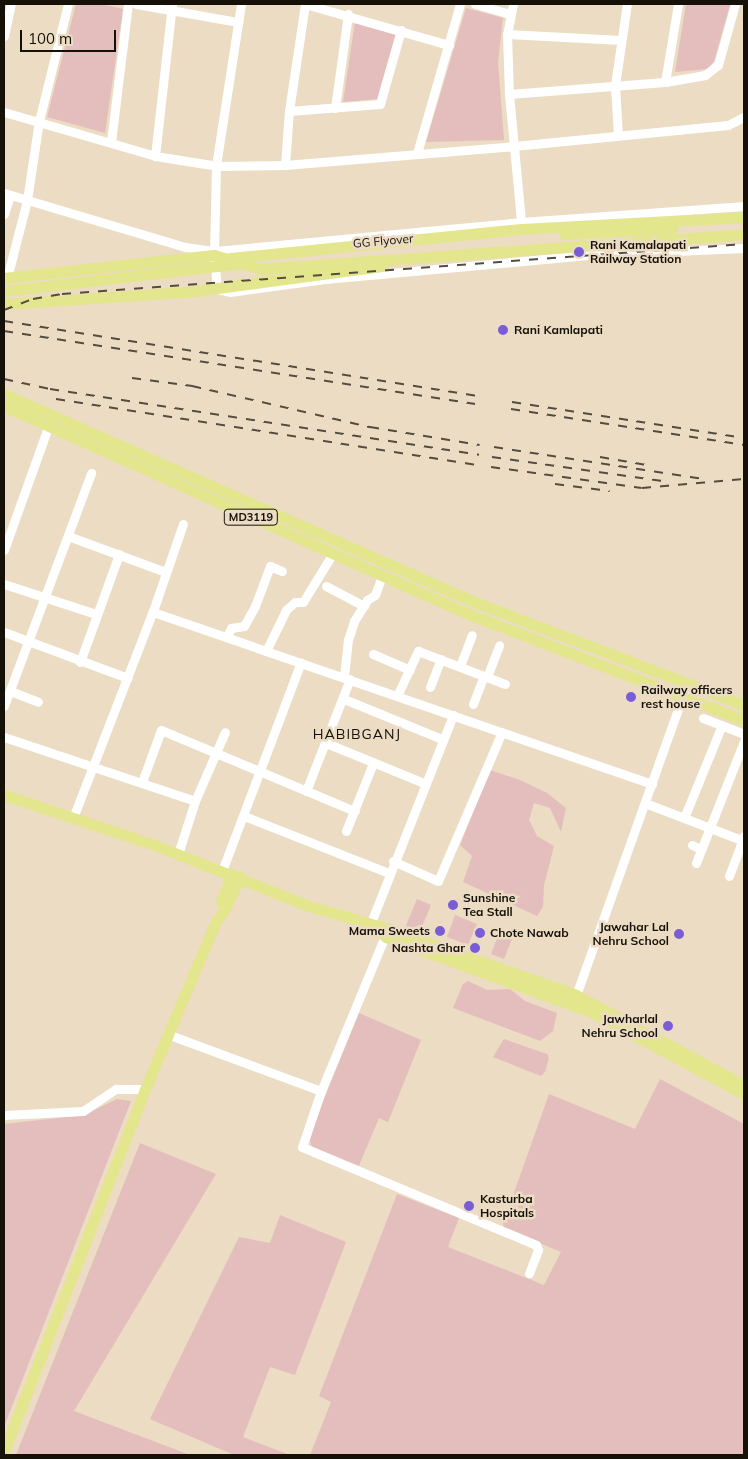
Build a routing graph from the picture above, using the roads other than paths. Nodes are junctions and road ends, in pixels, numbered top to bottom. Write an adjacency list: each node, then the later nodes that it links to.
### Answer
1 (11, 4): 19 (street)
2 (68, 4): 29 (street)
3 (128, 4): 31 (street)
4 (136, 4): 13 (street)
5 (241, 4): 16 (street)
6 (305, 4): 14 (street); 26 (street)
7 (460, 4): 21 (street)
8 (475, 4): 15 (street)
9 (513, 4): 15 (street)
10 (627, 4): 20 (street)
11 (678, 4): 22 (street)
12 (735, 4): 22 (street)
13 (172, 7): 16 (street); 34 (street)
14 (348, 14): 17 (street); 25 (street)
15 (511, 14): 18 (street)
16 (238, 22): 36 (street)
17 (401, 30): 21 (street); 25 (street)
18 (507, 34): 20 (street); 24 (street)
19 (4, 36)
20 (621, 40): 23 (street)
21 (449, 45): 33 (street)
22 (665, 82): 23 (street)
23 (615, 85): 24 (street); 30 (street)
24 (508, 94): 32 (street)
25 (335, 108): 26 (street)
26 (289, 111): 35 (street)
27 (4, 112): 29 (street)
28 (744, 117): 30 (street)
29 (39, 121): 31 (street); 38 (street)
30 (618, 136): 32 (street)
31 (111, 142): 34 (street)
32 (514, 146): 33 (street); 43 (street)
33 (418, 152): 35 (street)
34 (155, 156): 36 (street)
35 (285, 165): 36 (street)
36 (216, 166): 47 (street)
37 (7, 194): 38 (street); 41 (street)
38 (27, 200): 47 (street); 48 (street)
39 (744, 206): 40 (street)
40 (727, 209): 43 (street); 45 (main road)
41 (4, 214)
42 (744, 217): 49 (main road, GG Flyover)
43 (521, 222): 47 (street)
44 (744, 225): 49 (main road, GG Flyover)
45 (741, 236): 47 (main road); 50 (main road)
46 (744, 248): 50 (street)
47 (214, 253): 48 (main road); 50 (street)
48 (6, 275): 49 (main road)
49 (28, 286): 51 (main road)
50 (217, 289): 52 (main road)
51 (4, 291)
52 (4, 304)
53 (4, 394): 57 (main road, MD3119)
54 (4, 406): 55 (main road, MD3119)
55 (48, 427): 58 (main road, MD3119); 61 (street)
56 (91, 474): 60 (street)
57 (188, 474): 58 (main road); 88 (main road, MD3119)
58 (182, 486): 62 (main road, MD3119)
59 (182, 524): 65 (street)
60 (68, 536): 63 (street); 69 (street)
61 (4, 550)
62 (333, 553): 66 (main road, MD3119); 78 (street)
63 (119, 554): 65 (street); 72 (street)
64 (282, 571): 75 (street)
65 (166, 572): 71 (street)
66 (382, 576): 70 (street); 93 (main road, MD3119)
67 (4, 584): 69 (street)
68 (326, 586): 70 (street)
69 (46, 598): 72 (street); 76 (street)
70 (364, 606): 86 (street)
71 (153, 612): 75 (street); 87 (street)
72 (96, 614): 81 (street)
73 (4, 632): 76 (street)
74 (472, 635): 83 (street)
75 (227, 636): 78 (street)
76 (30, 642): 81 (street); 91 (street)
77 (499, 645): 85 (street)
78 (266, 651): 82 (street)
79 (373, 654): 84 (street)
80 (441, 659): 83 (street); 84 (street); 90 (street)
81 (80, 662): 87 (street)
82 (301, 662): 86 (street); 113 (street)
83 (460, 666): 85 (street)
84 (410, 670): 92 (street)
85 (486, 676): 89 (street); 96 (street)
86 (347, 678): 92 (street); 94 (street)
87 (126, 682): 112 (street)
88 (687, 683): 93 (street); 97 (main road, MD3119)
89 (505, 684)
90 (430, 687)
91 (10, 691): 95 (street); 98 (street)
92 (398, 696): 99 (street)
93 (683, 696): 101 (main road, MD3119); 116 (street)
94 (344, 699): 107 (street); 109 (street)
95 (38, 702)
96 (473, 704)
97 (744, 705)
98 (4, 706)
99 (453, 715): 104 (street); 107 (street)
100 (703, 718): 102 (street)
101 (744, 720)
102 (722, 725): 105 (street); 124 (street)
103 (225, 732): 110 (street)
104 (502, 732): 116 (street); 131 (street)
105 (744, 734)
106 (4, 737): 112 (street)
107 (442, 739): 115 (street)
108 (744, 741): 125 (street)
109 (326, 743): 111 (street); 117 (street)
110 (216, 753): 113 (street); 114 (street); 119 (street)
111 (374, 763): 115 (street); 121 (street)
112 (93, 768): 114 (street); 123 (street)
113 (261, 771): 117 (street); 122 (street)
114 (142, 782): 119 (street)
115 (424, 783): 131 (street)
116 (652, 784): 120 (street)
117 (306, 791): 121 (street)
118 (8, 796): 123 (main road)
119 (195, 800): 130 (street)
120 (645, 803): 124 (street); 138 (street)
121 (355, 811): 126 (street)
122 (244, 816): 133 (street); 134 (street)
123 (73, 818): 130 (main road)
124 (684, 818): 125 (street)
125 (709, 827): 127 (street); 129 (street)
126 (346, 832)
127 (744, 839): 135 (street)
128 (692, 846): 129 (street)
129 (701, 849): 132 (street)
130 (178, 854): 134 (main road)
131 (393, 861): 133 (street)
132 (696, 863)
133 (388, 873): 136 (street)
134 (231, 874): 136 (main road); 139 (main road)
135 (729, 876)
136 (372, 925): 137 (main road)
137 (387, 933): 138 (main road); 142 (street)
138 (574, 1000): 140 (main road); 143 (main road)
139 (168, 1034): 141 (main road); 142 (street)
140 (744, 1085)
141 (145, 1089): 144 (street); 146 (main road)
142 (321, 1090): 145 (street)
143 (744, 1094)
144 (4, 1115)
145 (529, 1273)
146 (4, 1452)

